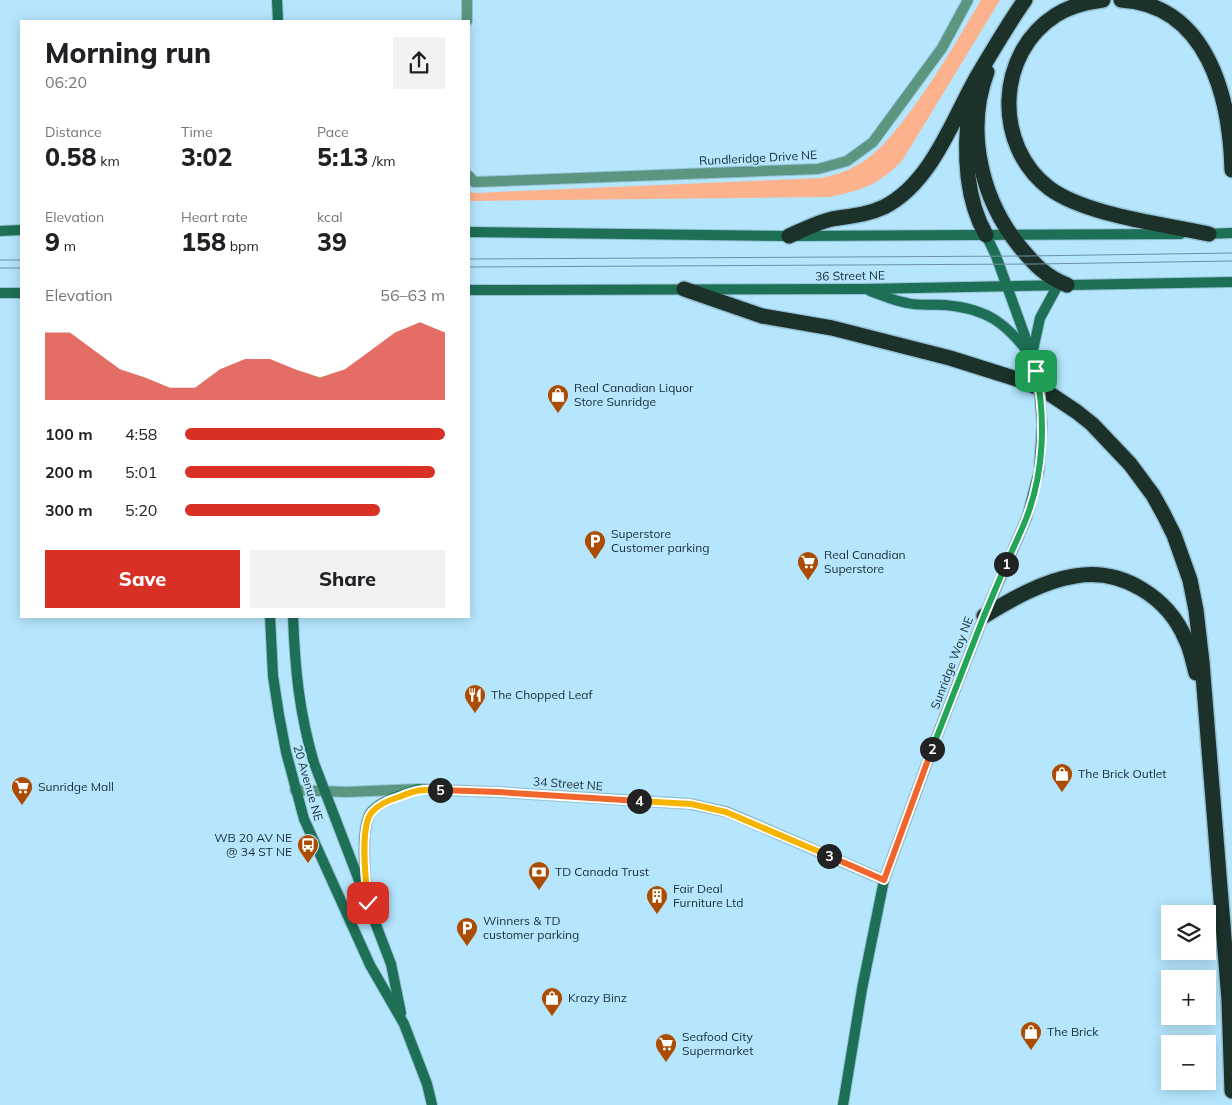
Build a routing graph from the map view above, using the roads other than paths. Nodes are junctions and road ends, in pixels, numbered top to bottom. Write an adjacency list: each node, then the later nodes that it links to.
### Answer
1 (277, 0): 7 (street)
2 (467, 0): 8 (street)
3 (968, 0): 12 (street, Rundleridge Drive NE)
4 (1024, 0): 9 (highway)
5 (1103, 0): 16 (highway)
6 (1121, 0): 11 (highway)
7 (278, 20)
8 (467, 20)
9 (996, 47): 10 (highway); 19 (highway)
10 (978, 76): 18 (highway); 20 (highway)
11 (1232, 170)
12 (470, 177)
13 (20, 230): 14 (street)
14 (0, 231)
15 (470, 232): 20 (street)
16 (1209, 234): 17 (street); 19 (street)
17 (1232, 234)
18 (986, 235): 19 (street); 20 (street); 23 (street, Sunridge Way NE)
19 (1010, 235): 22 (highway)
20 (789, 236)
21 (1232, 282): 22 (street, 36 Street NE)
22 (1062, 285): 23 (street, 36 Street NE); 29 (street)
23 (1007, 286): 25 (street, 36 Street NE); 29 (street, Sunridge Way NE)
24 (684, 289): 25 (street, 36 Street NE); 26 (street, 36 Street NE); 33 (highway)
25 (863, 289): 29 (street)
26 (470, 290)
27 (0, 293): 28 (street)
28 (20, 293)
29 (1032, 356): 30 (street, Sunridge Way NE, bridge)
30 (984, 616): 33 (highway); 37 (street, Sunridge Way NE)
31 (270, 618): 35 (street, 20 Avenue NE)
32 (293, 618): 36 (street, 20 Avenue NE)
33 (1206, 703): 40 (highway)
34 (418, 789): 36 (street, 34 Street NE); 37 (street, 34 Street NE); 38 (street)
35 (296, 790): 36 (street, 34 Street NE); 39 (street, 20 Avenue NE)
36 (325, 790): 38 (street, 20 Avenue NE)
37 (884, 880): 42 (street, Sunridge Way NE)
38 (368, 903): 39 (street, 20 Avenue NE)
39 (404, 1024): 41 (street, 20 Avenue NE)
40 (1232, 1091)
41 (432, 1105)
42 (843, 1105)

